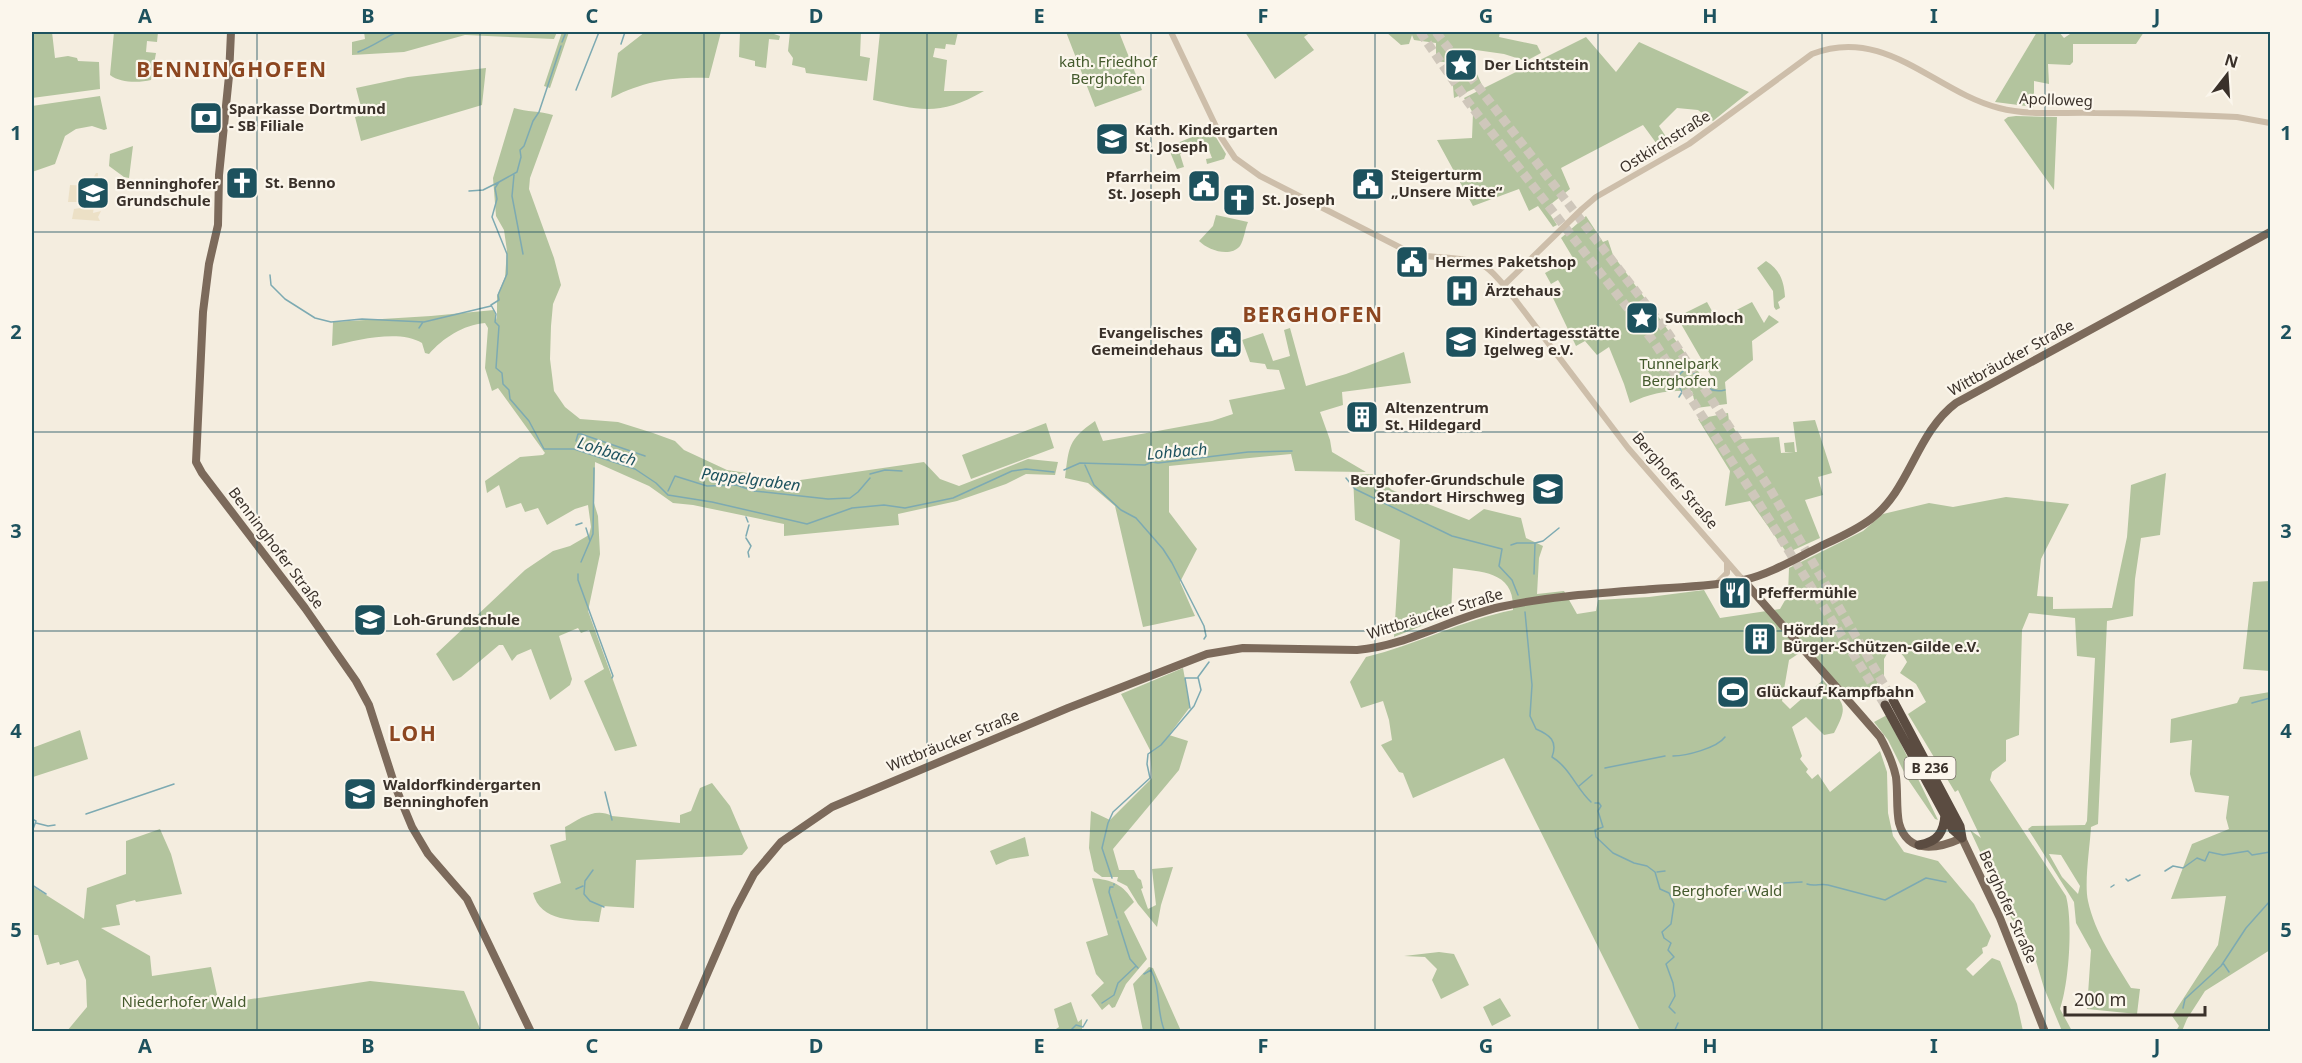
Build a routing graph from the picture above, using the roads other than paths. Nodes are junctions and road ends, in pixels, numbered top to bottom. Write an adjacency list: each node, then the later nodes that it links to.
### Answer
1 (231, 32): 15 (main road, Benninghofer Straße)
2 (1172, 32): 6 (street, Berghofer Straße)
3 (1854, 47): 4 (street, Apolloweg); 6 (street, Ostkirchstraße)
4 (2271, 123)
5 (2271, 232): 8 (main road, Wittbräucker Straße)
6 (1504, 285): 7 (street, Berghofer Straße)
7 (1727, 561): 9 (street, Berghofer Straße); 10 (street)
8 (1764, 573): 9 (main road, Wittbräucker Straße); 11 (main road)
9 (1743, 580): 10 (main road, Wittbräucker Straße); 11 (main road, Berghofer Straße)
10 (1717, 583): 16 (main road, Wittbräucker Straße)
11 (1761, 599): 14 (main road, Berghofer Straße)
12 (1945, 814): 13 (highway, B 236); 13 (highway, B 236); 14 (highway)
13 (1962, 838): 14 (main road, Berghofer Straße); 17 (main road, Berghofer Straße / B 236)
14 (1919, 845)
15 (531, 1032)
16 (682, 1032)
17 (2045, 1032)

